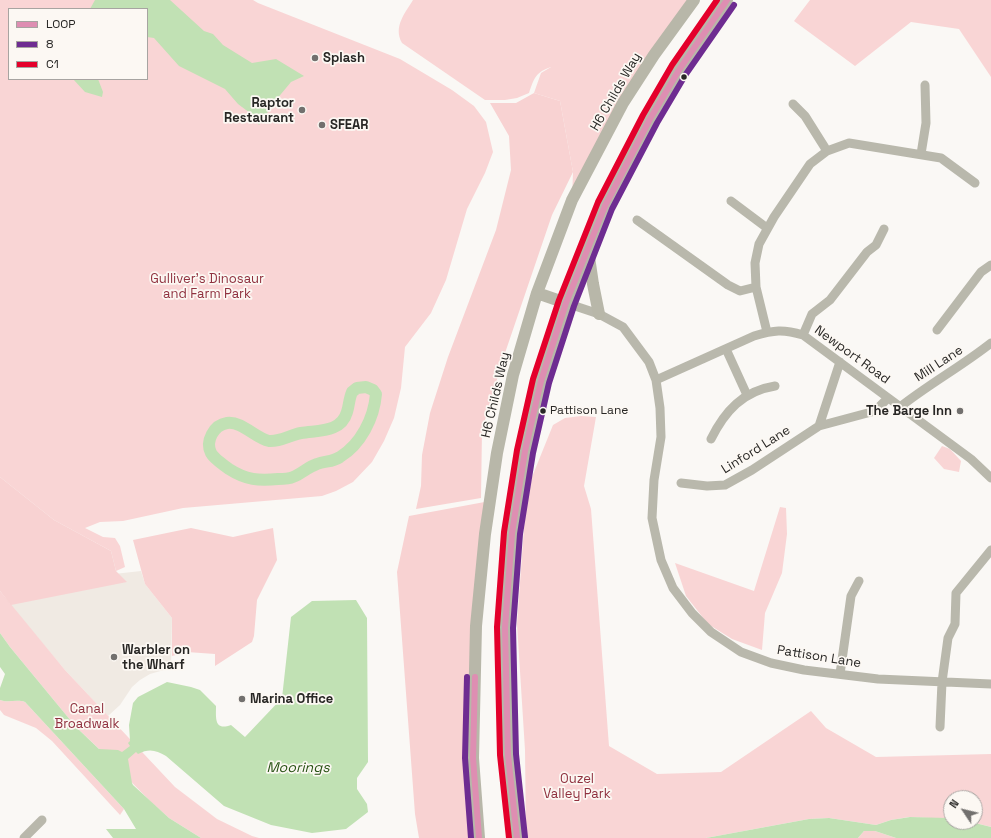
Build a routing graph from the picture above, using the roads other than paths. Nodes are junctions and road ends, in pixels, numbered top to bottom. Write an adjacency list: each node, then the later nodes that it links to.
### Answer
1 (694, 0): 15 (street, H6 Childs Way)
2 (727, 0): 12 (street)
3 (925, 85): 6 (street)
4 (794, 104): 5 (street)
5 (827, 151): 6 (street); 10 (street)
6 (921, 154): 7 (street)
7 (975, 183)
8 (730, 201): 10 (street)
9 (637, 220): 14 (street)
10 (767, 228): 14 (street)
11 (884, 230): 20 (street)
12 (588, 249): 16 (street); 17 (street)
13 (991, 265): 18 (street)
14 (756, 287): 19 (street)
15 (537, 293): 16 (street); 41 (street, H6 Childs Way)
16 (566, 303): 17 (street, Pattison Lane); 42 (street)
17 (599, 314): 24 (street, Pattison Lane)
18 (937, 330)
19 (767, 332): 20 (street, Newport Road); 22 (street, Newport Road)
20 (803, 335): 23 (street, Newport Road)
21 (991, 343): 28 (street, Mill Lane)
22 (726, 349): 24 (street, Newport Road); 26 (street)
23 (840, 362): 27 (street, Newport Road); 29 (street)
24 (656, 380): 35 (street, Pattison Lane)
25 (775, 386): 26 (street)
26 (747, 395): 30 (street)
27 (888, 398): 28 (street, Newport Road); 29 (street, Linford Lane)
28 (900, 407): 31 (street, Newport Road)
29 (819, 426): 32 (street, Linford Lane)
30 (711, 439)
31 (991, 478)
32 (681, 483)
33 (991, 550): 36 (street)
34 (859, 581): 35 (street)
35 (840, 674): 36 (street, Pattison Lane)
36 (942, 682): 37 (street, Pattison Lane); 38 (street)
37 (991, 684)
38 (940, 727)
39 (42, 820): 40 (street)
40 (24, 838)
41 (479, 838)
42 (517, 838)

